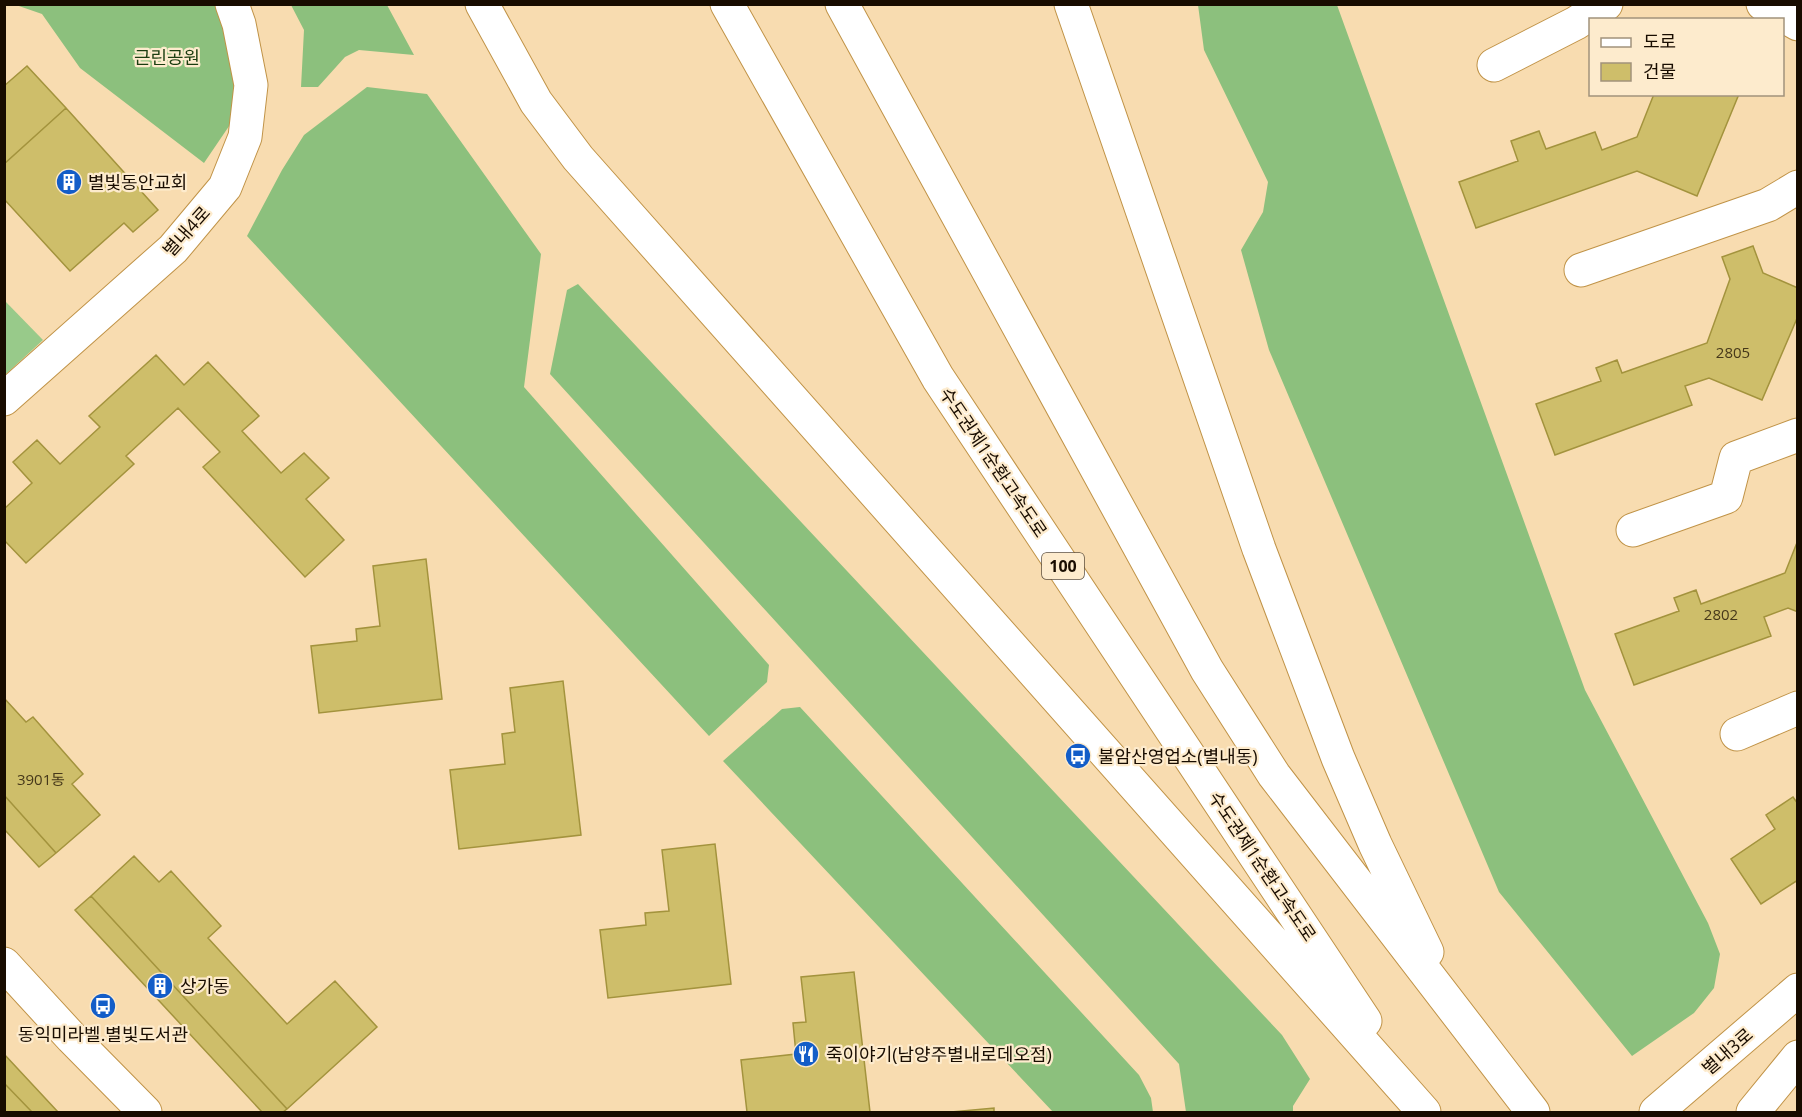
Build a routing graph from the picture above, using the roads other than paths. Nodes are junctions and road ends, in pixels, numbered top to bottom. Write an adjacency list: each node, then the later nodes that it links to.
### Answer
1 (232, 4): 12 (main road, 별내4로)
2 (482, 4): 22 (main road)
3 (727, 4): 22 (main road, 수도권제1순환고속도로 / 100)
4 (842, 4): 20 (main road)
5 (1071, 4): 20 (main road)
6 (1606, 4): 9 (main road)
7 (1763, 4): 8 (main road)
8 (1797, 24)
9 (1494, 65)
10 (1797, 187): 11 (main road)
11 (1581, 270)
12 (4, 399)
13 (1797, 435): 14 (main road)
14 (1633, 530)
15 (1797, 708): 16 (main road)
16 (1737, 734)
17 (4, 964): 21 (main road)
18 (1797, 990): 24 (main road, 별내3로)
19 (1797, 1057): 25 (main road)
20 (1503, 1073): 23 (main road)
21 (145, 1113)
22 (1425, 1113)
23 (1533, 1113)
24 (1656, 1113)
25 (1753, 1113)

